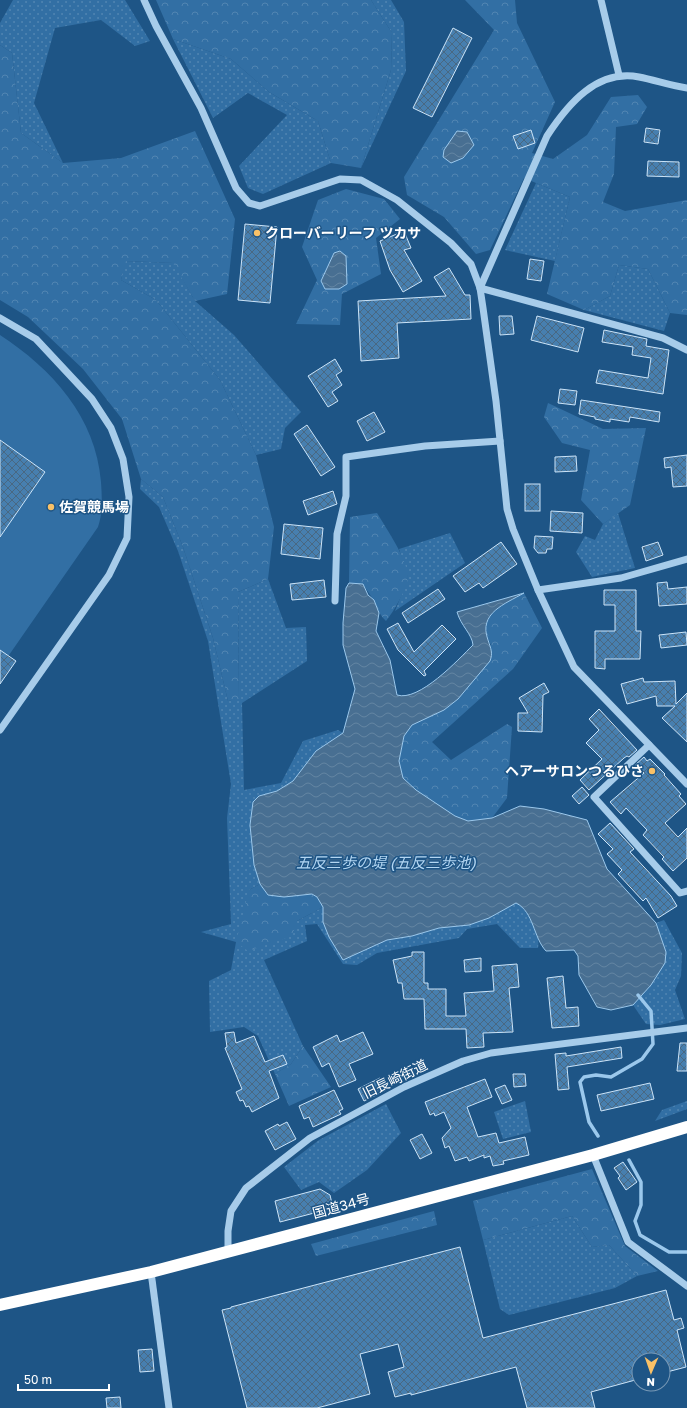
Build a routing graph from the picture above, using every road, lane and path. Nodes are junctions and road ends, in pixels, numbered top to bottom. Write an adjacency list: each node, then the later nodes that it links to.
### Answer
1 (144, 0): 5 (street)
2 (601, 0): 3 (street)
3 (619, 75): 4 (street); 5 (street)
4 (687, 88)
5 (480, 288): 7 (street); 8 (street)
6 (0, 318): 12 (street)
7 (687, 350)
8 (500, 441): 10 (street); 11 (street)
9 (687, 559): 10 (street)
10 (538, 590): 13 (street)
11 (335, 601)
12 (0, 730)
13 (649, 745): 14 (street); 15 (street)
14 (687, 784)
15 (687, 891)
16 (687, 1028): 19 (street, 旧長崎街道)
17 (687, 1127): 18 (highway, 国道34号)
18 (593, 1155): 19 (highway, 国道34号); 21 (street)
19 (228, 1251): 20 (highway, 国道34号)
20 (152, 1272): 22 (highway, 国道34号); 23 (street)
21 (687, 1286)
22 (0, 1305)
23 (169, 1408)

